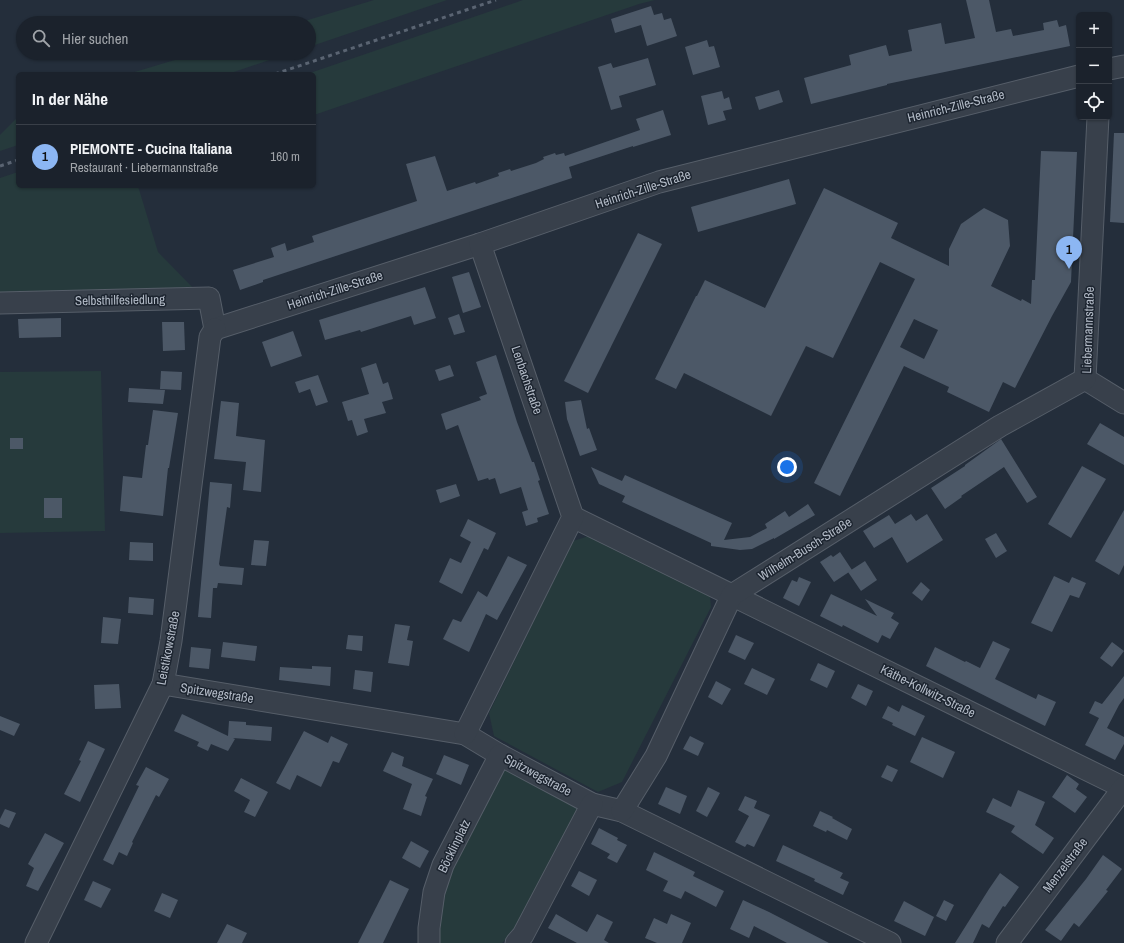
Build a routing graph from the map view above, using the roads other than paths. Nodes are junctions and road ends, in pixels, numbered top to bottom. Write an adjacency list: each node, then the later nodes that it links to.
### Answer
1 (1124, 66): 2 (street)
2 (1112, 68)
3 (1076, 77): 5 (street, Heinrich-Zille-Straße)
4 (1098, 120): 8 (street, Liebermannstraße)
5 (480, 244): 7 (street, Heinrich-Zille-Straße); 10 (street, Lenbachstraße)
6 (0, 303): 7 (street, Selbsthilfesiedlung)
7 (215, 329): 12 (street, Leistikowstraße)
8 (1085, 379): 9 (street, Liebermannstraße); 11 (street, Wilhelm-Busch-Straße)
9 (1124, 403)
10 (573, 517): 11 (street); 13 (street)
11 (732, 595): 15 (street, Käthe-Kollwitz-Straße); 17 (street)
12 (163, 684): 13 (street, Spitzwegstraße); 18 (street, Leistikowstraße)
13 (465, 734): 14 (street, Spitzwegstraße)
14 (500, 755): 16 (street, Spitzwegstraße); 19 (street, Böcklinplatz)
15 (1124, 787): 22 (street, Menzelstraße)
16 (592, 804): 17 (street, Spitzwegstraße); 20 (street)
17 (622, 811): 21 (street, Spitzwegstraße)
18 (36, 943)
19 (429, 943)
20 (516, 943)
21 (890, 943)
22 (1007, 943)

